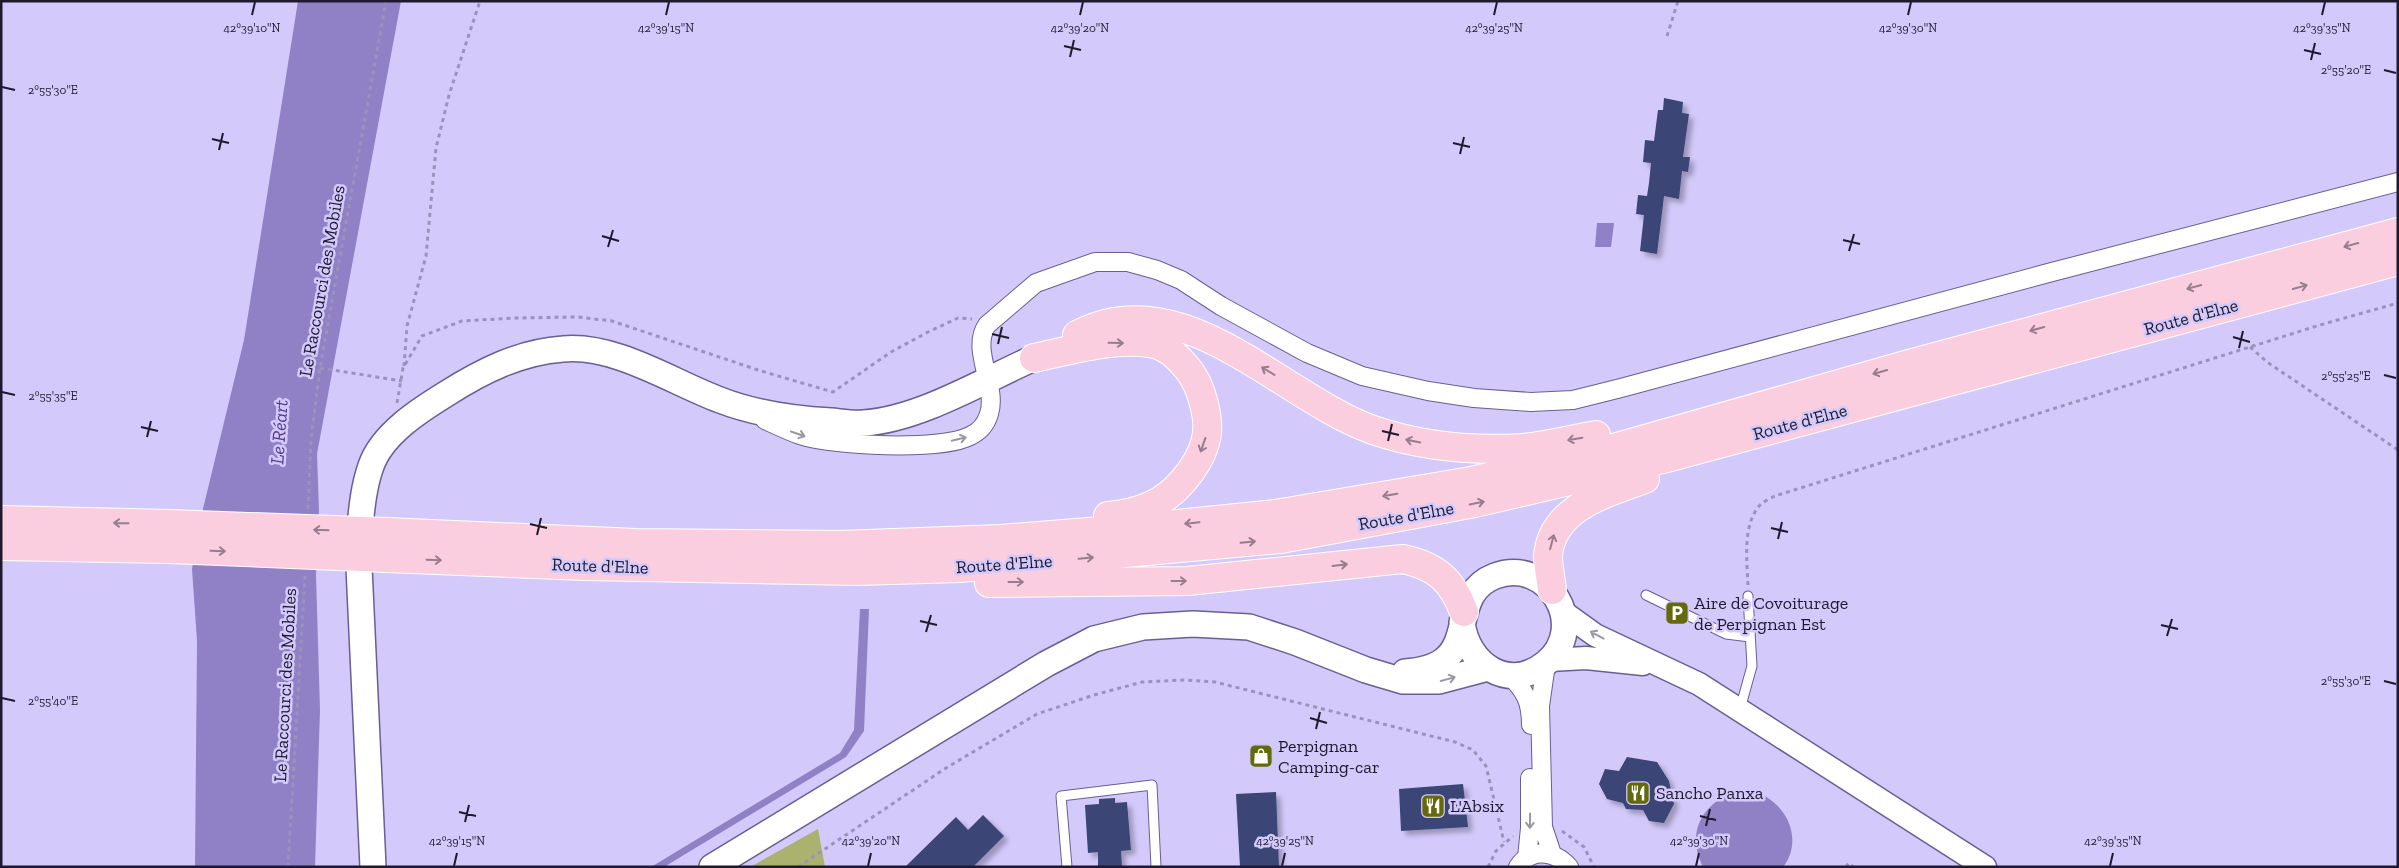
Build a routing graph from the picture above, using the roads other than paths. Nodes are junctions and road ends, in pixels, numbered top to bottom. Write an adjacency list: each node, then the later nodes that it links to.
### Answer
1 (2398, 182): 6 (street)
2 (2398, 232): 7 (highway, Route d'Elne, one-way to 7)
3 (2398, 261): 4 (highway, Route d'Elne, one-way to 3)
4 (2253, 300): 13 (highway, Route d'Elne, one-way to 4); 16 (highway, one-way to 4)
5 (1034, 358): 6 (main road); 7 (highway, one-way to 5); 11 (highway, one-way to 11)
6 (988, 379): 8 (main road); 8 (street, one-way to 6)
7 (1828, 387): 11 (highway, Route d'Elne, one-way to 11)
8 (721, 401): 26 (main road)
9 (1, 520): 10 (highway, one-way to 9)
10 (170, 537): 11 (highway, bridge); 12 (highway)
11 (390, 541): 13 (highway, Route d'Elne, one-way to 13)
12 (1, 548)
13 (670, 568): 17 (highway, one-way to 17)
14 (1646, 594): 18 (lane)
15 (1748, 596): 18 (lane)
16 (1558, 601): 17 (main road); 19 (main road); 21 (street, one-way to 16)
17 (1463, 617): 20 (main road); 22 (main road)
18 (1750, 637): 23 (lane)
19 (1548, 662): 21 (street); 22 (main road); 24 (street)
20 (1366, 670): 22 (main road, one-way to 22); 27 (main road)
21 (1673, 670): 23 (street)
22 (1498, 672): 25 (street, one-way to 25)
23 (1740, 709): 31 (street)
24 (1552, 854): 25 (street); 30 (street)
25 (1522, 862)
26 (373, 867)
27 (712, 867)
28 (1067, 867): 29 (lane)
29 (1156, 867)
30 (1569, 867)
31 (1984, 867)

